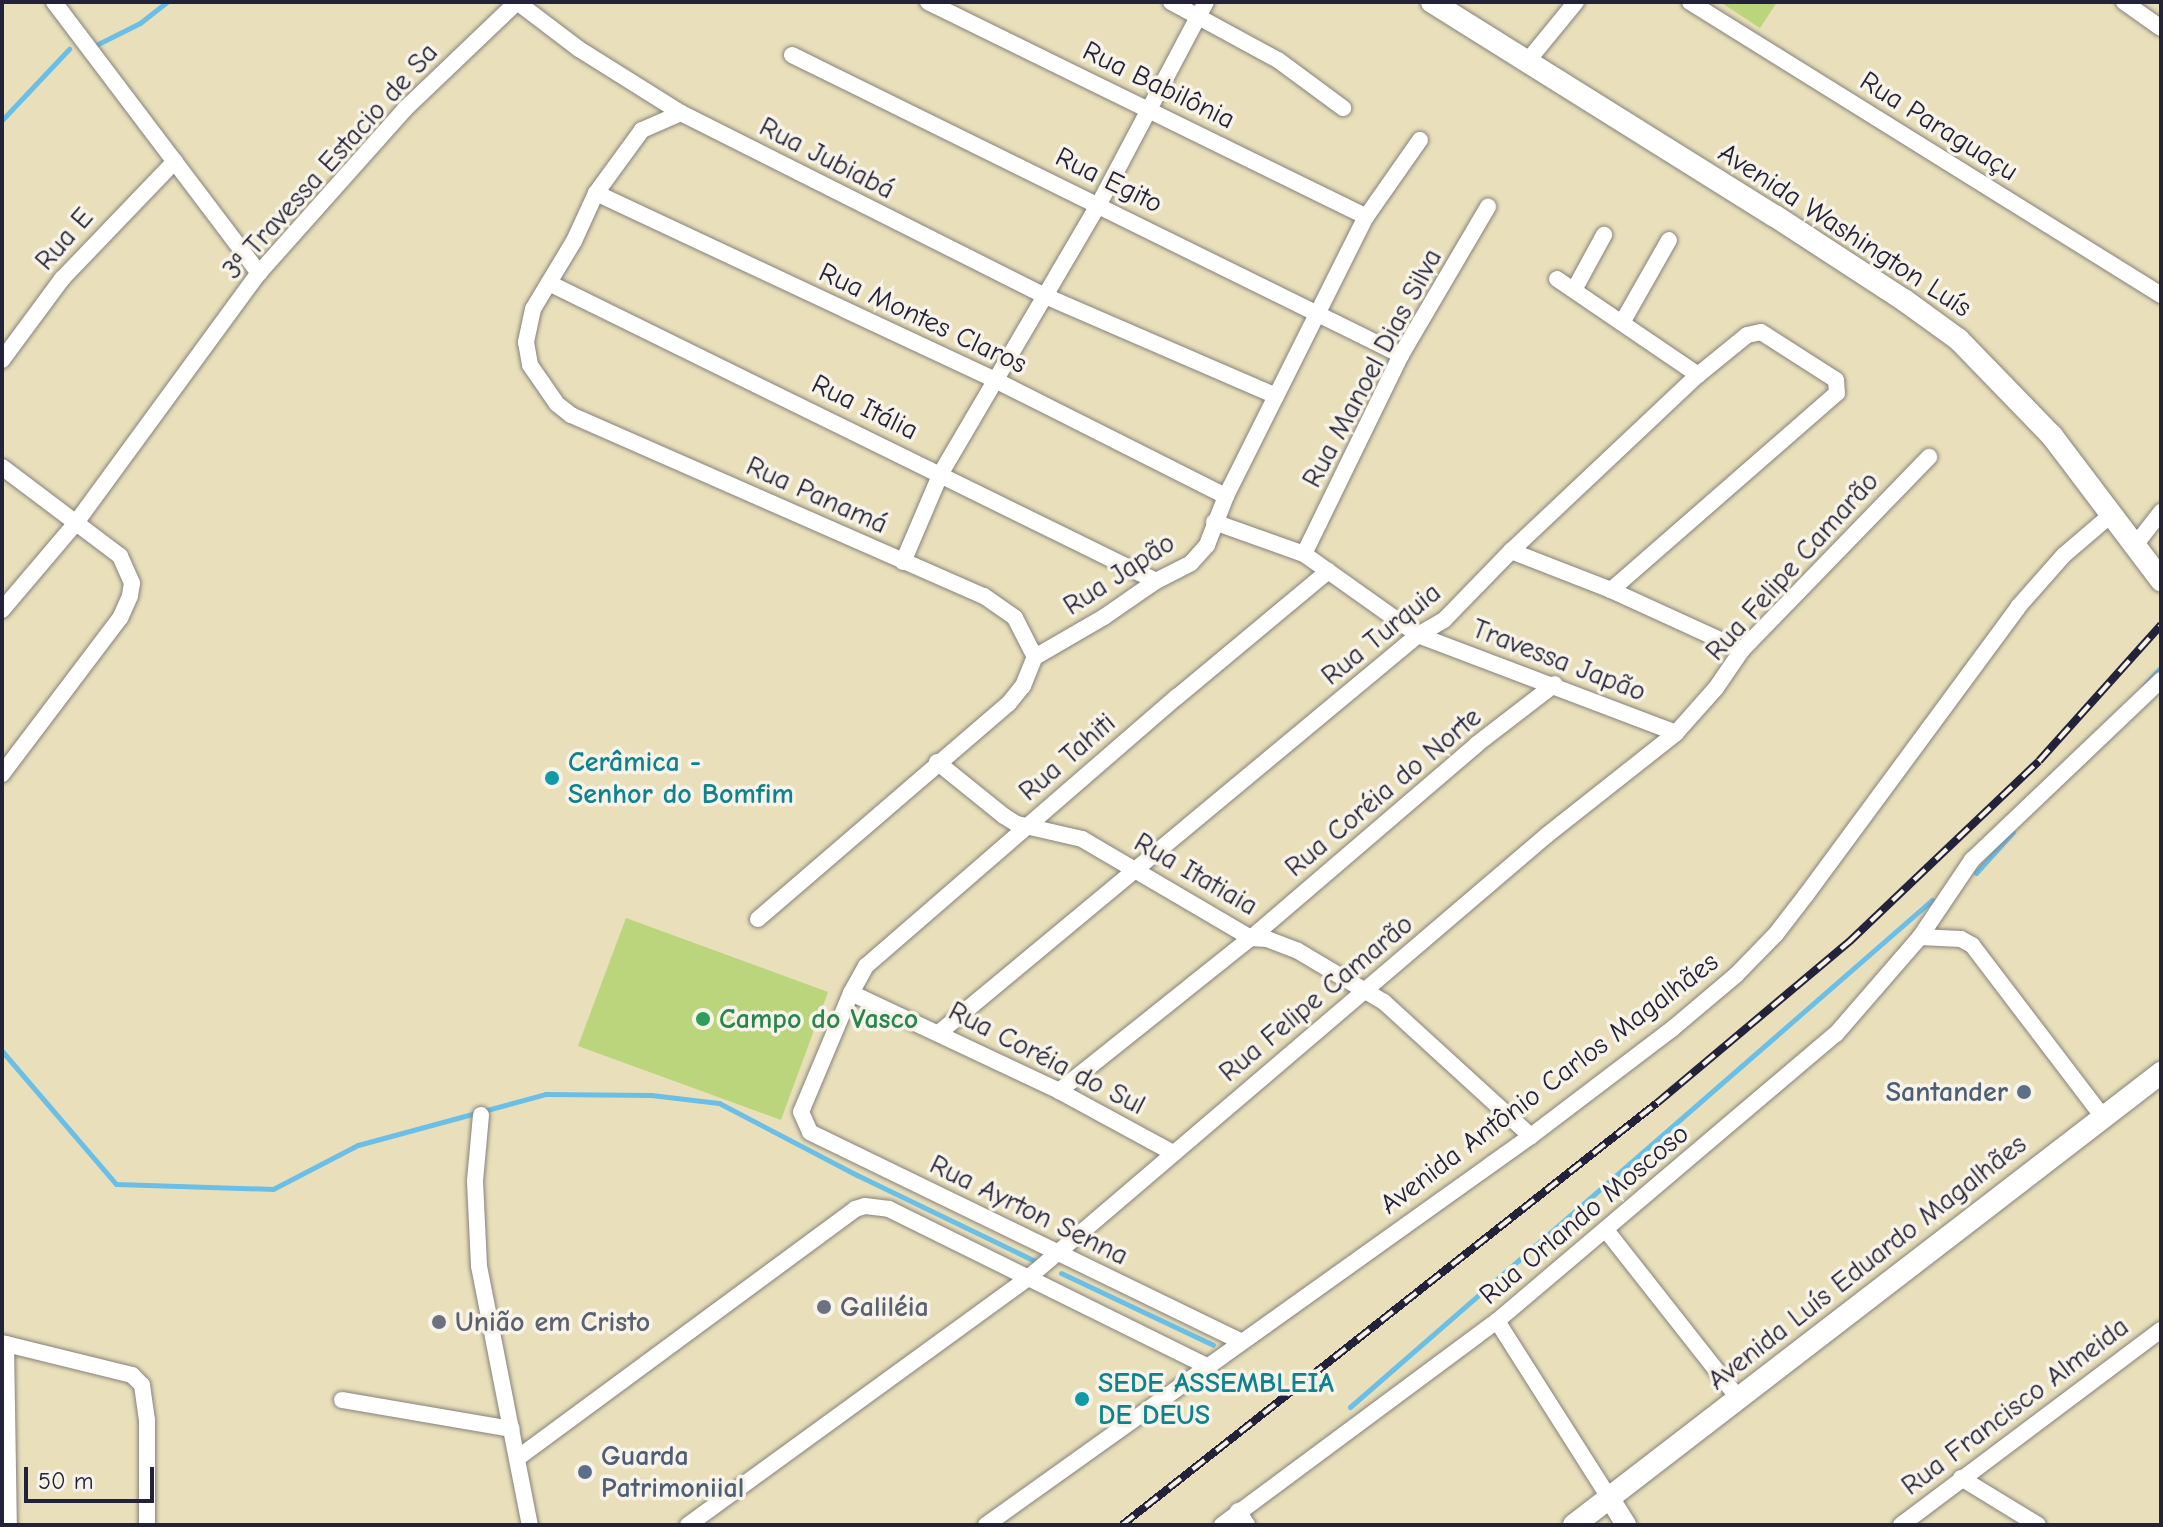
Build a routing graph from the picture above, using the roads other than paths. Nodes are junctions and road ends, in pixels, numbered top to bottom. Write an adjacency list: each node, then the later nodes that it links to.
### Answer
1 (54, 2): 17 (street)
2 (517, 2): 15 (street, 3ª Travessa Estacio de Sa); 24 (street, 3ª Travessa Estacio de Sa)
3 (928, 2): 13 (street, Rua Babilônia)
4 (1171, 2): 9 (street)
5 (1432, 2): 12 (main road, Avenida Washington Luís)
6 (1576, 2): 12 (street)
7 (1690, 2): 29 (street, Rua Paraguaçu)
8 (2124, 2): 10 (street)
9 (1203, 8): 13 (street); 14 (street)
10 (2161, 28)
11 (792, 55): 19 (street, Rua Egito)
12 (1526, 63): 42 (main road, Avenida Washington Luís)
13 (1150, 108): 19 (street); 21 (street, Rua Babilônia)
14 (1343, 108)
15 (681, 113): 18 (street); 28 (street, Rua Jubiabá)
16 (1420, 140): 21 (street, Rua Japão)
17 (175, 161): 24 (street); 33 (street, Rua E)
18 (596, 193): 26 (street); 35 (street, Rua Montes Claros)
19 (1099, 204): 28 (street); 30 (street, Rua Egito)
20 (1488, 207): 32 (street, Rua Manoel Dias Silva)
21 (1366, 217): 30 (street, Rua Japão)
22 (1604, 235): 27 (street)
23 (1669, 240): 31 (street)
24 (259, 273): 44 (street, 3ª Travessa Estacio de Sa)
25 (1557, 279): 27 (street)
26 (551, 284): 39 (street, Rua Itália); 48 (street, Rua Panamá)
27 (1574, 290): 31 (street)
28 (1043, 295): 35 (street); 36 (street, Rua Jubiabá)
29 (2161, 295)
30 (1318, 314): 32 (street, Rua Egito); 36 (street, Rua Japão)
31 (1623, 321): 34 (street)
32 (1401, 355): 47 (street, Rua Manoel Dias Silva)
33 (2, 360)
34 (1698, 375): 46 (street, Rua Turquia); 52 (street, Rua Turquia)
35 (993, 379): 39 (street); 40 (street, Rua Montes Claros)
36 (1276, 396): 40 (street, Rua Japão)
37 (1929, 457): 55 (street, Rua Felipe Camarão)
38 (2, 467): 44 (street)
39 (941, 473): 48 (street); 51 (street, Rua Itália)
40 (1226, 496): 43 (street, Rua Japão)
41 (2161, 512): 45 (street)
42 (2113, 513): 45 (main road, Avenida Washington Luís); 75 (street, Avenida Antônio Carlos Magalhães)
43 (1214, 522): 47 (street, Travessa Japão); 51 (street, Rua Japão)
44 (75, 524): 53 (street, 3ª Travessa Estacio de Sa); 61 (street)
45 (2136, 544): 50 (main road, Avenida Washington Luís)
46 (1511, 551): 52 (street); 54 (street, Rua Turquia)
47 (1304, 554): 49 (street, Travessa Japão)
48 (903, 562): 56 (street, Rua Panamá)
49 (1328, 571): 54 (street, Travessa Japão); 62 (street, Rua Tahiti)
50 (2161, 580)
51 (1156, 581): 56 (street, Rua Japão)
52 (1611, 590): 55 (street)
53 (2, 610)
54 (1418, 635): 58 (street, Travessa Japão); 63 (street, Rua Turquia)
55 (1742, 650): 59 (street, Rua Felipe Camarão)
56 (1035, 657): 60 (street)
57 (2161, 680): 65 (street, Rua Orlando Moscoso)
58 (1555, 684): 59 (street, Travessa Japão); 66 (street, Rua Coréia do Norte)
59 (1676, 733): 67 (street, Rua Felipe Camarão)
60 (937, 762): 62 (street, Rua Itatiaia); 64 (street)
61 (2, 774)
62 (1027, 826): 63 (street, Rua Itatiaia); 68 (street, Rua Tahiti)
63 (1138, 869): 66 (street, Rua Itatiaia); 69 (street, Rua Turquia)
64 (758, 919)
65 (1920, 937): 73 (street); 77 (street, Rua Orlando Moscoso)
66 (1251, 938): 67 (street, Rua Itatiaia); 71 (street, Rua Coréia do Norte)
67 (1365, 991): 75 (street, Rua Itatiaia); 76 (street, Rua Felipe Camarão)
68 (851, 993): 69 (street, Rua Coréia do Sul); 74 (street, Rua Tahiti)
69 (940, 1032): 71 (street, Rua Coréia do Sul)
70 (2161, 1073): 73 (main road, Avenida Luís Eduardo Magalhães)
71 (1059, 1091): 76 (street, Rua Coréia do Sul)
72 (481, 1115): 88 (street)
73 (2103, 1117): 85 (main road, Avenida Luís Eduardo Magalhães)
74 (801, 1119): 78 (street, Rua Ayrton Senna)
75 (1531, 1136): 82 (street, Avenida Antônio Carlos Magalhães)
76 (1173, 1153): 78 (street, Rua Felipe Camarão)
77 (1606, 1230): 80 (street, Rua Orlando Moscoso); 85 (street)
78 (1056, 1253): 79 (street, Rua Felipe Camarão); 82 (street, Rua Ayrton Senna)
79 (1028, 1278): 84 (street); 89 (street); 96 (street, Rua Felipe Camarão)
80 (1497, 1321): 91 (street); 92 (street, Rua Orlando Moscoso)
81 (2161, 1330): 90 (street, Rua Francisco Almeida)
82 (1240, 1341): 84 (street, Avenida Antônio Carlos Magalhães)
83 (4, 1344): 87 (street); 94 (street)
84 (1206, 1366): 97 (street, Avenida Antônio Carlos Magalhães)
85 (1739, 1399): 91 (main road, Avenida Luís Eduardo Magalhães)
86 (342, 1400): 88 (street)
87 (5, 1417): 93 (street)
88 (512, 1429): 89 (street)
89 (519, 1457): 95 (street)
90 (1961, 1478): 101 (street, Rua Francisco Almeida); 102 (street)
91 (1610, 1499): 99 (main road, Avenida Luís Eduardo Magalhães); 100 (street)
92 (1243, 1518): 98 (street, Rua Orlando Moscoso)
93 (9, 1525)
94 (147, 1525)
95 (530, 1525)
96 (688, 1525)
97 (986, 1525)
98 (1222, 1525)
99 (1574, 1525)
100 (1626, 1525)
101 (1901, 1525)
102 (2038, 1525)

